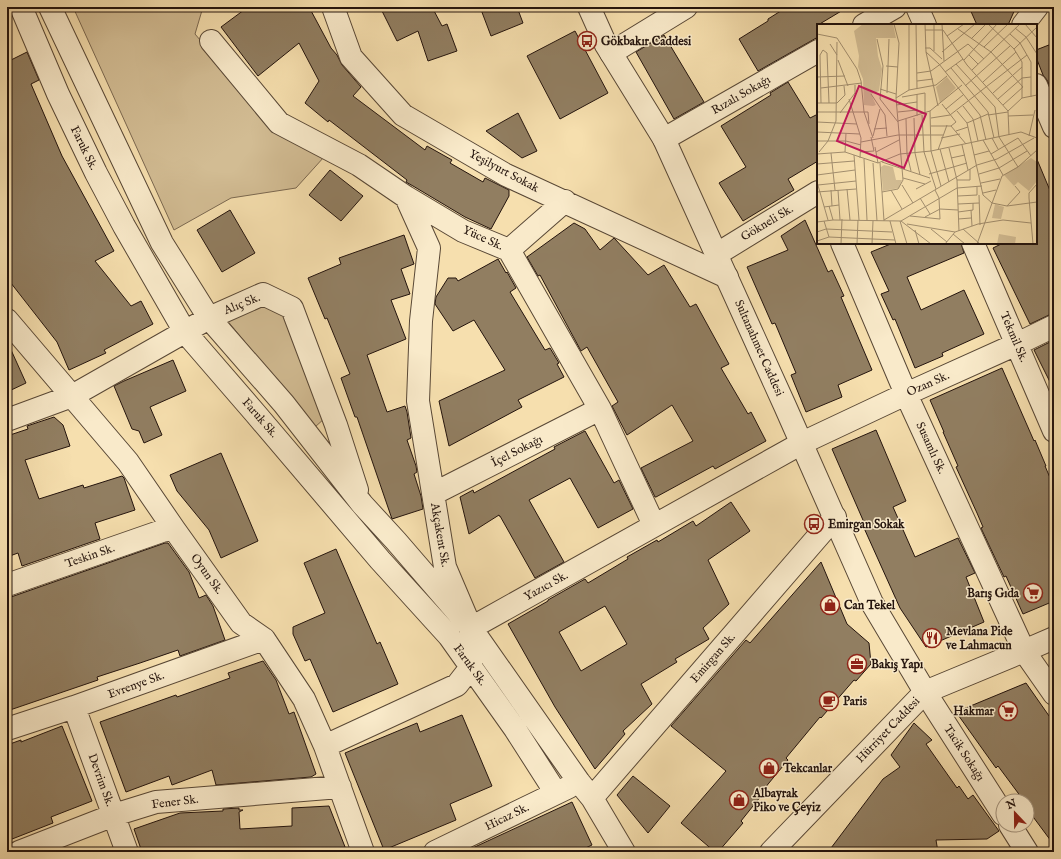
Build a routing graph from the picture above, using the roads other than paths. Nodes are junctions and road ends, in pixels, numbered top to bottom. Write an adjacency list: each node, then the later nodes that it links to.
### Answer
1 (21, 7): 29 (street, Faruk Sk.)
2 (50, 7): 26 (street)
3 (333, 7): 20 (street, Yeşilyurt Sokak)
4 (589, 7): 14 (street, Sultanahmet Caddesi)
5 (686, 7): 14 (street)
6 (895, 7): 9 (street)
7 (917, 7): 10 (street)
8 (1037, 7): 11 (street)
9 (866, 24)
10 (925, 24)
11 (1024, 24)
12 (211, 41): 19 (street, Yüce Sk.)
13 (817, 52): 17 (street, Rızalı Sokağı)
14 (611, 53): 17 (street, Sultanahmet Caddesi)
15 (1037, 87): 16 (street)
16 (1054, 127)
17 (664, 139): 24 (street, Sultanahmet Caddesi)
18 (817, 193): 24 (street, Gökneli Sk.)
19 (406, 197): 23 (street, Yüce Sk.); 37 (street, Akçakent Sk.)
20 (565, 201): 23 (street); 25 (street, Yeşilyurt Sokak)
21 (842, 244): 31 (street, Susamlı Sk.)
22 (973, 244): 30 (street, Tekmil Sk.)
23 (509, 250): 33 (street, Yüce Sk.)
24 (717, 254): 25 (street, Sultanahmet Caddesi)
25 (727, 277): 36 (street, Sultanahmet Caddesi)
26 (209, 318): 29 (street, Alıç Sk.); 38 (street); 38 (street, Alıç Sk.)
27 (7, 320): 32 (street, Oyun Sk.)
28 (1054, 326): 30 (street, Ozan Sk.)
29 (185, 332): 32 (street, Alıç Sk.); 47 (street, Faruk Sk.)
30 (1017, 344): 31 (street, Ozan Sk.); 35 (street, Tekmil Sk.)
31 (906, 394): 36 (street, Ozan Sk.); 46 (street, Susamlı Sk.)
32 (72, 396): 34 (street, Alıç Sk.); 41 (street, Oyun Sk.)
33 (600, 409): 37 (street, İçel Sokağı); 40 (street, Yüce Sk.)
34 (7, 420)
35 (1054, 431)
36 (802, 442): 39 (street, Sultanahmet Caddesi); 40 (street, Yazıcı Sk.)
37 (433, 494): 43 (street, Akçakent Sk.)
38 (362, 504): 43 (street)
39 (834, 518): 48 (street, Sultanahmet Caddesi); 54 (street, Emirgan Sk.)
40 (654, 525): 43 (street, Yazıcı Sk.)
41 (174, 529): 42 (street, Teskin Sk.); 45 (street, Oyun Sk.)
42 (7, 585)
43 (471, 628): 47 (street); 54 (street, Akçakent Sk.)
44 (1054, 638): 46 (street, Hürriyet Caddesi)
45 (264, 639): 50 (street, Evrenye Sk.); 52 (street, Oyun Sk.)
46 (1024, 651): 48 (street, Hürriyet Caddesi); 49 (street, Susamlı Sk.)
47 (471, 667): 52 (street); 55 (street, Faruk Sk.)
48 (925, 692): 56 (street, Tacik Sokağı); 59 (street, Hürriyet Caddesi)
49 (1054, 694)
50 (74, 707): 51 (street, Evrenye Sk.); 57 (street, Devrim Sk.)
51 (7, 730)
52 (325, 746): 53 (street, Oyun Sk.)
53 (340, 787): 57 (street, Fener Sk.); 62 (street, Oyun Sk.)
54 (585, 790): 55 (street, Hicaz Sk.); 64 (street, Akçakent Sk.)
55 (556, 793): 63 (street, Hicaz Sk.)
56 (995, 801)
57 (114, 815): 60 (street, Fener Sk.); 61 (street, Devrim Sk.)
58 (1015, 833): 65 (street)
59 (777, 849)
60 (19, 852)
61 (128, 852)
62 (363, 852)
63 (435, 852)
64 (624, 852)
65 (1027, 852)

